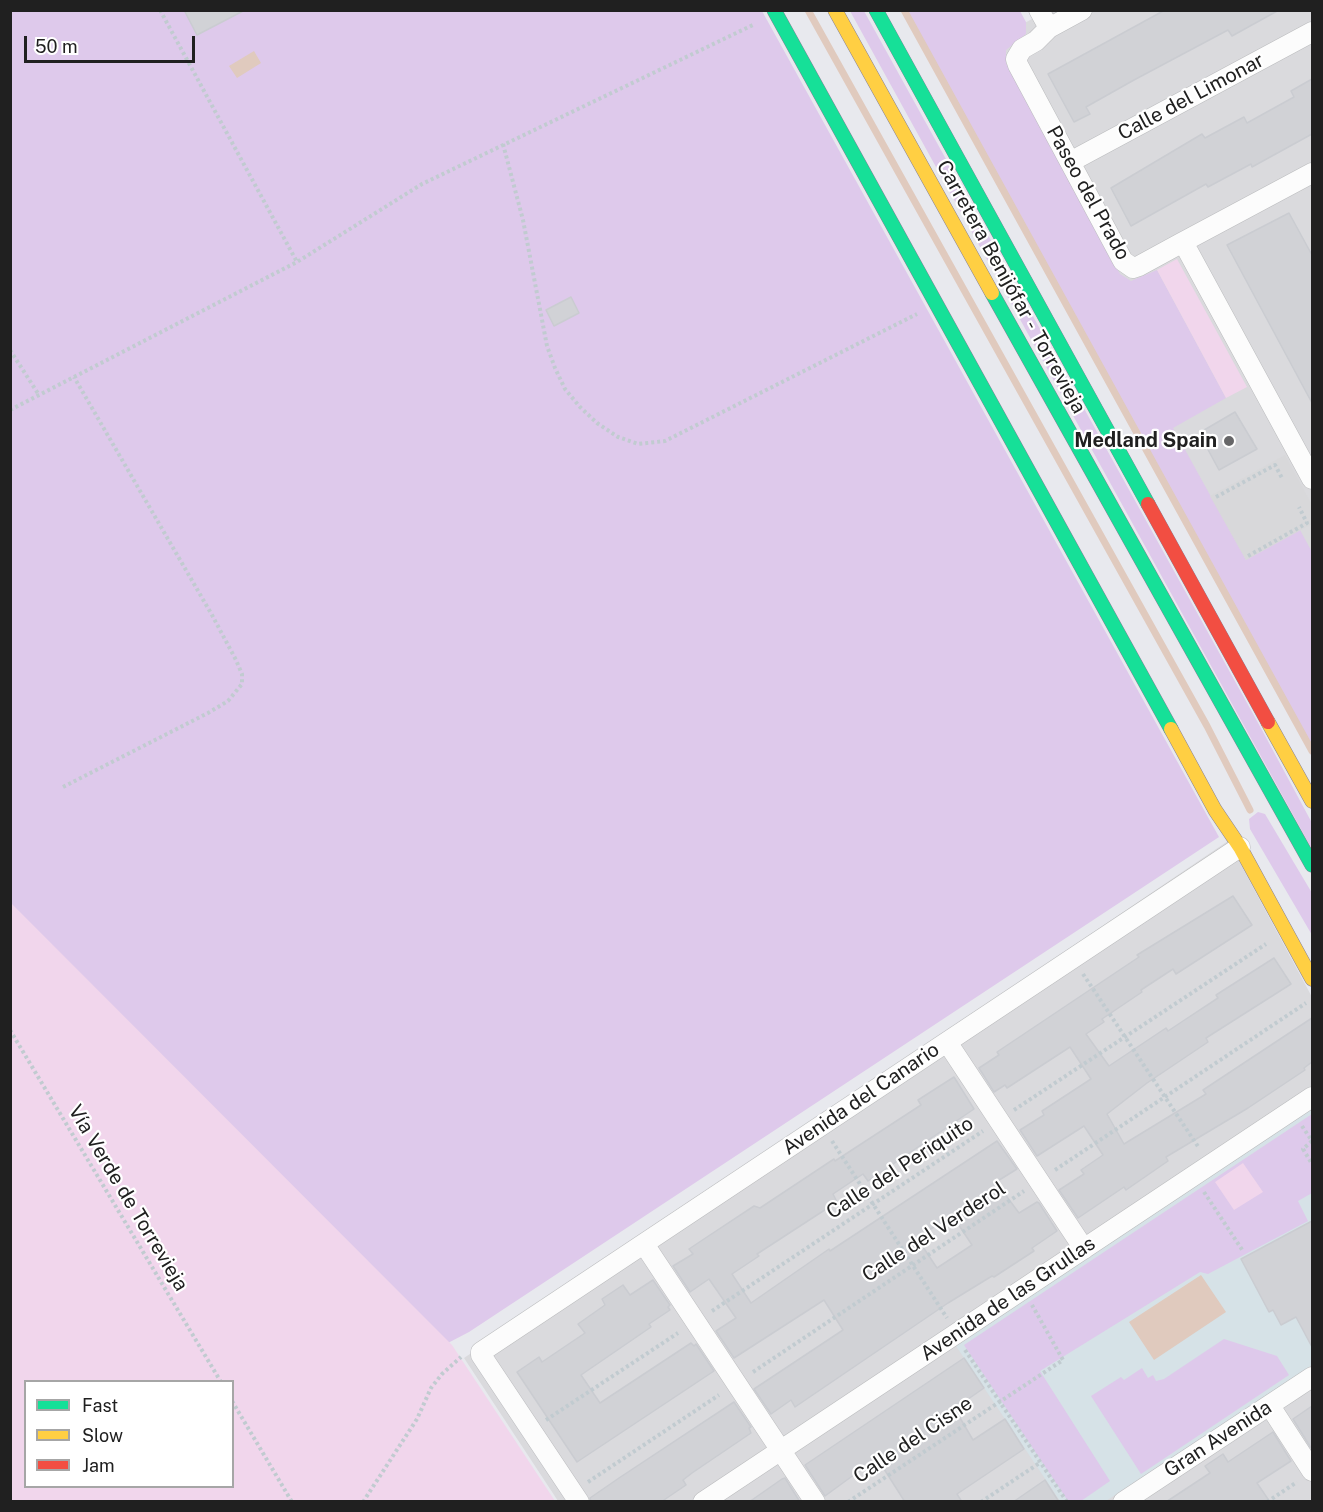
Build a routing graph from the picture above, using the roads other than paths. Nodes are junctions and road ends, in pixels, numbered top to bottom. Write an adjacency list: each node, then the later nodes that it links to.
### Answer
1 (835, 10): 14 (main road, Carretera Benijófar - Torrevieja)
2 (876, 10): 12 (main road, Carretera Benijófar - Torrevieja)
3 (1039, 10): 6 (street)
4 (1082, 10): 6 (street)
5 (775, 13): 13 (main road)
6 (1049, 28): 8 (street, Paseo del Prado)
7 (1312, 32): 8 (street, Calle del Limonar)
8 (1070, 162): 10 (street, Paseo del Prado)
9 (1310, 179): 10 (street)
10 (1183, 242): 11 (street)
11 (1312, 479)
12 (1312, 801)
13 (1240, 847): 15 (main road); 16 (street, Avenida del Canario)
14 (1312, 865)
15 (1312, 979)
16 (948, 1042): 18 (street, Avenida del Canario); 19 (street)
17 (1312, 1097): 19 (street, Avenida de las Grullas)
18 (644, 1244): 22 (street); 24 (street, Avenida del Canario)
19 (1084, 1248): 22 (street, Avenida de las Grullas)
20 (1312, 1377): 21 (street, Gran Avenida)
21 (1270, 1406): 23 (street); 27 (street, Gran Avenida)
22 (781, 1450): 25 (street, Avenida de las Grullas); 26 (street)
23 (1308, 1474)
24 (576, 1497)
25 (703, 1502)
26 (815, 1502)
27 (1123, 1502)

